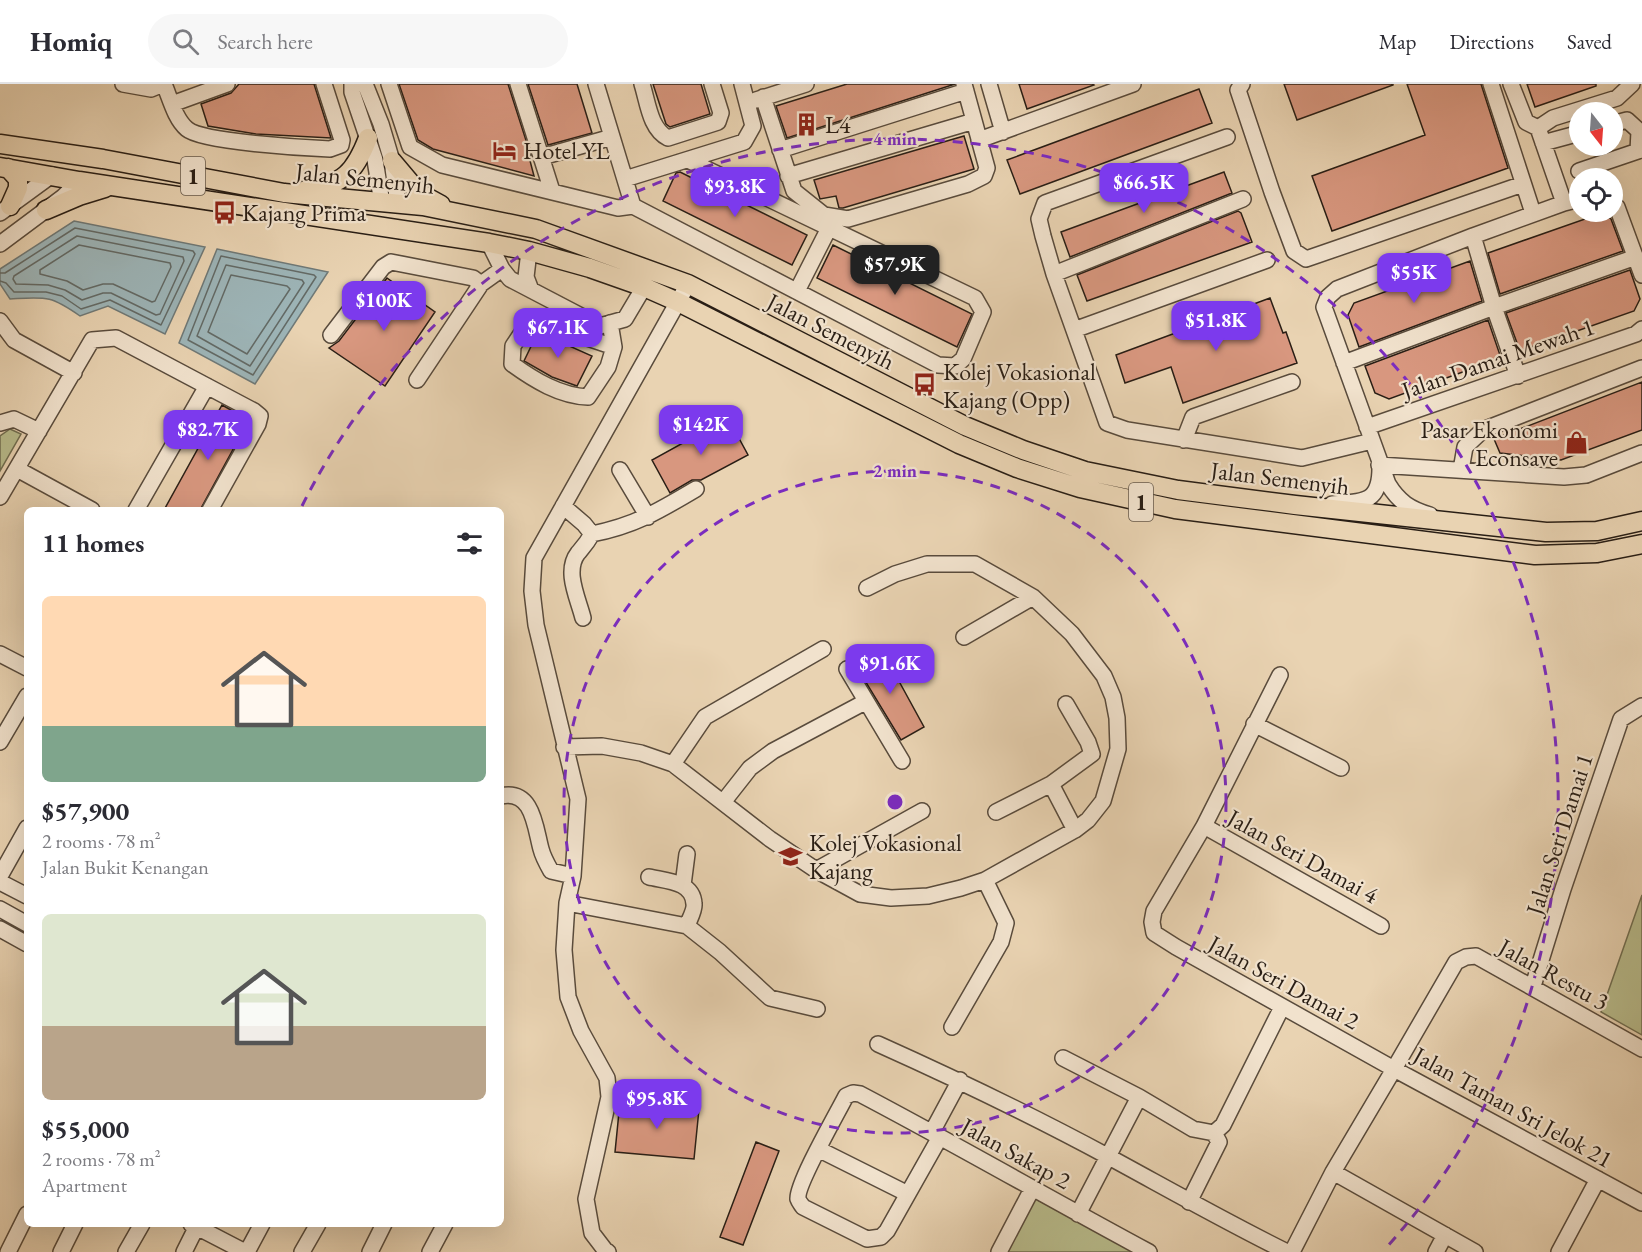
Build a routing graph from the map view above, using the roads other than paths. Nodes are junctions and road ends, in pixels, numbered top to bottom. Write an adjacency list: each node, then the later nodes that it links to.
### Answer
1 (123, 84): 19 (street)
2 (227, 84): 23 (street)
3 (324, 84): 23 (street)
4 (352, 84): 31 (street)
5 (365, 84): 40 (street)
6 (389, 84): 50 (street)
7 (518, 84): 37 (street)
8 (596, 84): 29 (street)
9 (642, 84): 10 (street)
10 (712, 84)
11 (742, 84): 22 (street)
12 (806, 84): 21 (street)
13 (989, 84): 27 (street)
14 (1133, 84): 27 (street)
15 (1242, 84): 48 (street)
16 (1491, 84): 48 (street)
17 (1511, 84): 26 (street)
18 (1632, 84): 26 (street)
19 (156, 85): 23 (street)
20 (965, 88): 25 (street); 36 (street)
21 (763, 97): 22 (street); 36 (street)
22 (748, 102): 39 (street)
23 (172, 104)
24 (1623, 121): 43 (street)
25 (974, 122): 32 (street); 45 (street)
26 (1538, 128): 33 (street)
27 (1003, 132): 32 (street)
28 (1569, 136): 33 (street)
29 (612, 137): 37 (street); 46 (street)
30 (1227, 137): 72 (street)
31 (368, 138): 51 (main road); 55 (street)
32 (979, 140): 45 (street)
33 (1543, 143): 54 (street)
34 (0, 144): 35 (main road, Jalan Semenyih / 1)
35 (41, 149): 38 (main road, Jalan Semenyih / 1); 41 (main road)
36 (780, 150): 45 (street)
37 (542, 157): 50 (street)
38 (103, 159): 41 (main road); 51 (main road, Jalan Semenyih / 1)
39 (688, 160): 46 (street); 63 (street)
40 (392, 161): 55 (street); 60 (main road)
41 (69, 166): 44 (main road); 47 (main road)
42 (4, 167): 44 (main road, Jalan Semenyih / 1); 57 (main road)
43 (1589, 168)
44 (52, 175): 47 (main road, Jalan Semenyih / 1); 57 (street)
45 (788, 176)
46 (625, 179): 56 (street)
47 (79, 182): 49 (main road, Jalan Semenyih / 1); 58 (street)
48 (1523, 184): 59 (street)
49 (122, 187): 58 (main road); 62 (main road, Jalan Semenyih / 1)
50 (552, 191): 56 (street)
51 (284, 193): 55 (main road, Jalan Semenyih / 1)
52 (1243, 199): 72 (street)
53 (1569, 201): 54 (street)
54 (1564, 202): 59 (street)
55 (389, 206): 60 (main road, Jalan Semenyih / 1); 62 (main road); 64 (main road)
56 (633, 206): 78 (street)
57 (5, 209)
58 (46, 210): 67 (street)
59 (1533, 213): 65 (street)
60 (465, 214): 75 (main road, Jalan Semenyih / 1)
61 (1623, 222): 69 (street)
62 (355, 223): 64 (main road, Jalan Semenyih / 1)
63 (829, 228): 78 (street); 78 (street)
64 (411, 232): 66 (main road, Jalan Semenyih / 1)
65 (1473, 236): 80 (street); 87 (street)
66 (489, 243): 68 (main road, Jalan Semenyih / 1); 71 (street)
67 (0, 244)
68 (529, 251): 76 (main road, Jalan Semenyih / 1); 77 (street)
69 (1636, 257): 73 (street); 80 (street)
70 (1267, 260): 84 (street)
71 (502, 269): 74 (street); 77 (street)
72 (1054, 274): 84 (street)
73 (1642, 275)
74 (481, 284): 85 (street); 91 (street)
75 (688, 284): 79 (street); 106 (main road, Jalan Semenyih / 1)
76 (644, 287): 79 (main road, Jalan Semenyih / 1); 82 (street)
77 (531, 290): 82 (street)
78 (797, 291)
79 (678, 302): 105 (street); 114 (main road, Jalan Semenyih / 1)
80 (1494, 307): 87 (street); 90 (street)
81 (0, 321): 89 (street)
82 (610, 323): 86 (street)
83 (1642, 329): 90 (street, Jalan Damai Mewah 1)
84 (1074, 330): 97 (street, Jalan Damai Mewah 1)
85 (332, 335)
86 (614, 347): 86 (street)
87 (1344, 363): 96 (street)
88 (1642, 368): 102 (street)
89 (74, 373): 93 (street); 95 (street)
90 (1518, 376): 96 (street, Jalan Damai Mewah 1)
91 (417, 380)
92 (1292, 382): 97 (street)
93 (207, 386): 108 (street); 109 (street)
94 (0, 423): 95 (street)
95 (39, 431): 100 (street)
96 (1370, 434): 97 (street, Jalan Damai Mewah 1); 99 (street)
97 (1184, 440)
98 (1642, 453): 102 (street)
99 (1379, 465): 102 (street); 106 (street); 111 (street)
100 (16, 469): 104 (street); 107 (street)
101 (620, 470): 110 (street)
102 (1461, 470)
103 (696, 489): 110 (street)
104 (0, 497)
105 (563, 506): 113 (street); 130 (street)
106 (1295, 506): 111 (main road, Jalan Semenyih / 1)
107 (86, 507)
108 (138, 507)
109 (212, 507)
110 (648, 517): 113 (street)
111 (1448, 520): 112 (main road, Jalan Semenyih / 1)
112 (1642, 521)
113 (592, 534): 117 (street)
114 (1642, 544)
115 (867, 588): 116 (street)
116 (1033, 597): 118 (street); 140 (street)
117 (583, 618)
118 (964, 637)
119 (824, 649): 132 (street)
120 (0, 654): 121 (street)
121 (24, 666)
122 (847, 669): 125 (street)
123 (1280, 675): 128 (street)
124 (24, 701): 129 (street)
125 (865, 702): 131 (street); 136 (street)
126 (1065, 705): 134 (street)
127 (1642, 706): 159 (street, Jalan Seri Damai 1)
128 (1254, 724): 133 (street); 139 (street)
129 (0, 742)
130 (564, 747): 132 (street); 145 (street)
131 (902, 761)
132 (673, 764): 136 (street)
133 (1341, 768)
134 (1051, 784): 138 (street); 140 (street)
135 (504, 796): 145 (street)
136 (724, 801): 143 (street)
137 (922, 810): 143 (street)
138 (996, 812)
139 (1204, 826): 155 (street, Jalan Seri Damai 4); 160 (street, Jalan Seri Damai 2)
140 (1075, 830): 147 (street)
141 (24, 833): 144 (street)
142 (687, 854): 149 (street)
143 (816, 870): 147 (street)
144 (0, 876)
145 (573, 876): 151 (street)
146 (649, 877): 149 (street)
147 (986, 880): 162 (street)
148 (0, 882): 150 (street)
149 (683, 885): 154 (street)
150 (24, 894)
151 (567, 903): 154 (street); 198 (street)
152 (0, 909): 153 (street)
153 (24, 922)
154 (687, 926): 161 (street)
155 (1381, 926)
156 (0, 929): 157 (street)
157 (24, 942)
158 (1476, 956): 159 (street, Jalan Restu 3); 166 (street, Jalan Taman Sri Jelok 21)
159 (1533, 987): 164 (street, Jalan Restu 3)
160 (1282, 1007): 166 (street, Jalan Seri Damai 2); 169 (street)
161 (817, 1009)
162 (952, 1027)
163 (878, 1044): 167 (street)
164 (1642, 1048)
165 (1063, 1058): 168 (street)
166 (1394, 1069): 173 (street); 174 (street, Jalan Taman Sri Jelok 21)
167 (960, 1080): 170 (street); 172 (street)
168 (1139, 1097): 169 (street); 172 (street)
169 (1214, 1133): 177 (street)
170 (936, 1134): 171 (street, Jalan Sakap 2); 175 (street, Jalan Sakap 2); 176 (street)
171 (818, 1149): 176 (street); 176 (street)
172 (1108, 1156): 177 (street); 179 (street)
173 (1334, 1172): 189 (street); 202 (street)
174 (1598, 1179): 178 (street, Jalan Taman Sri Jelok 21); 205 (street)
175 (1032, 1189): 179 (street, Jalan Sakap 2); 199 (street)
176 (908, 1194)
177 (1189, 1202): 201 (street)
178 (1642, 1203)
179 (1078, 1214): 200 (street, Jalan Sakap 2)
180 (24, 1220): 190 (street)
181 (74, 1227): 191 (street)
182 (140, 1227): 192 (street)
183 (194, 1227): 193 (street)
184 (199, 1227): 194 (street)
185 (260, 1227): 194 (street)
186 (316, 1227): 195 (street)
187 (382, 1227): 196 (street)
188 (443, 1227): 197 (street)
189 (1445, 1235): 203 (street); 204 (street)
190 (8, 1252)
191 (61, 1252)
192 (126, 1252)
193 (184, 1252)
194 (246, 1252)
195 (302, 1252)
196 (370, 1252)
197 (430, 1252)
198 (608, 1252)
199 (999, 1252)
200 (1149, 1252)
201 (1287, 1252)
202 (1292, 1252)
203 (1436, 1252)
204 (1475, 1252)
205 (1559, 1252)

